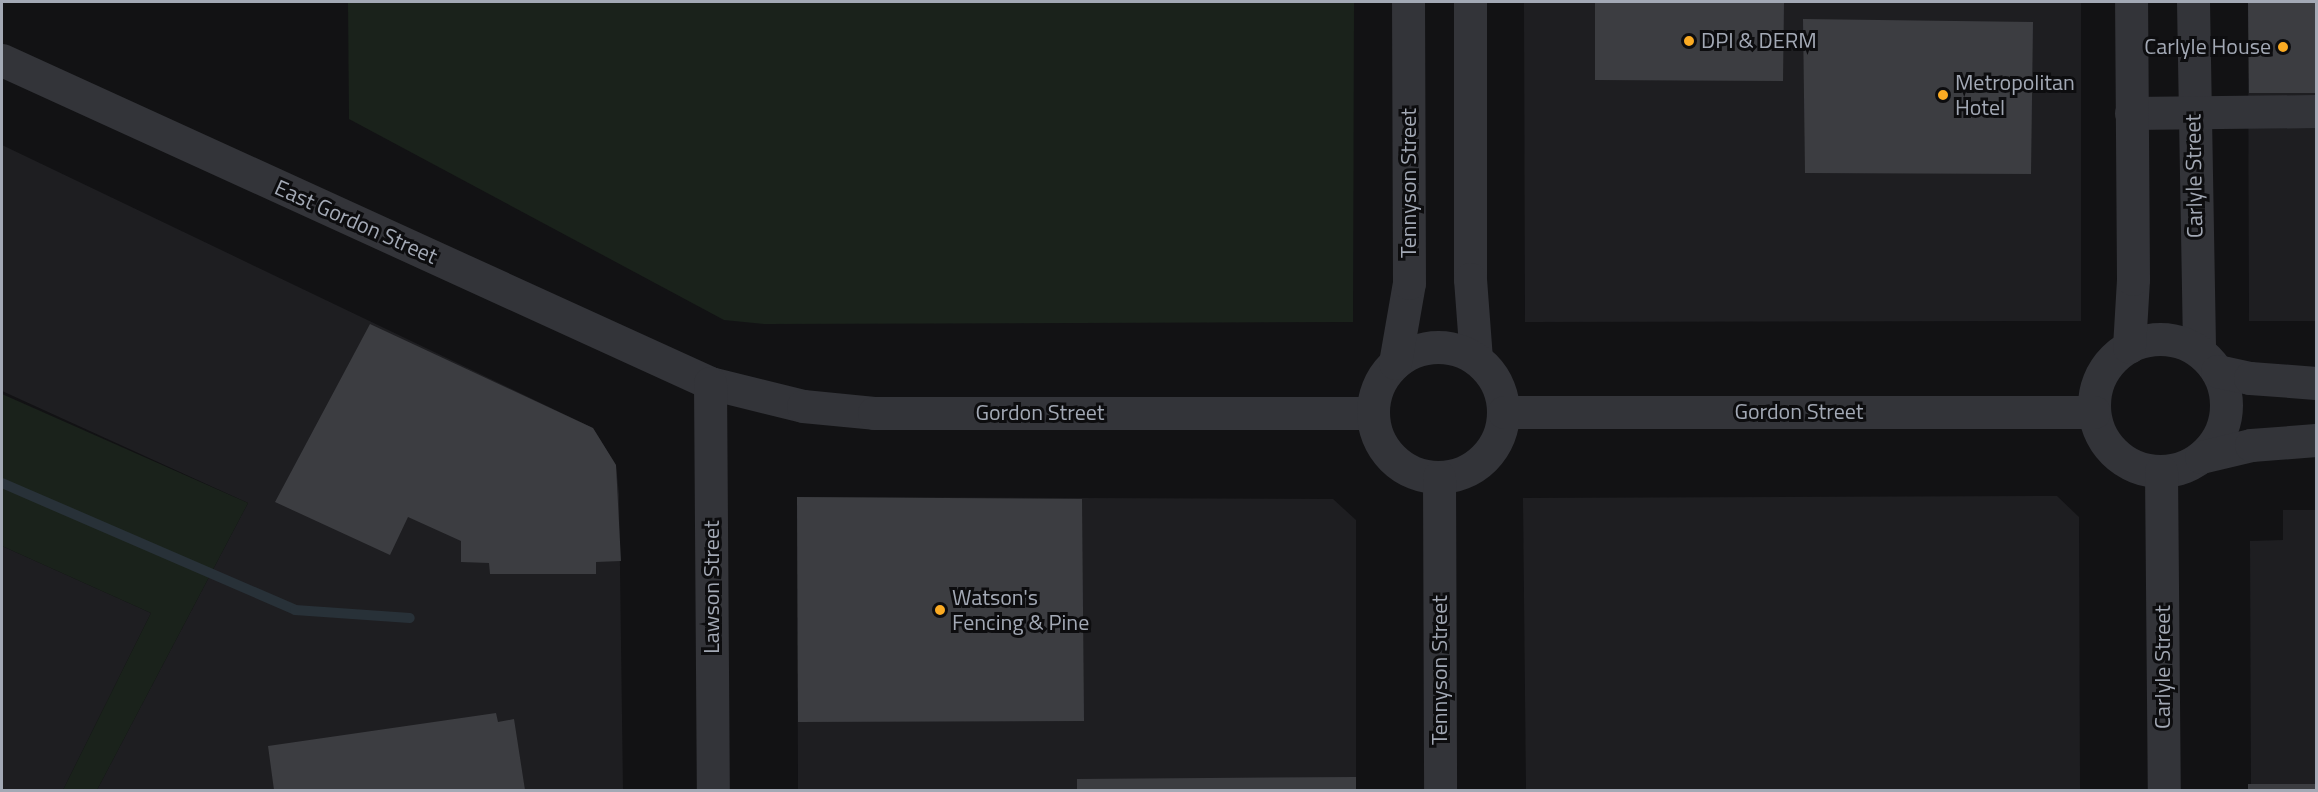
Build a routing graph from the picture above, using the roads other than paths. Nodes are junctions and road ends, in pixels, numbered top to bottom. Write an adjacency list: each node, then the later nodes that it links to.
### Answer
1 (1408, 2): 12 (street, Tennyson Street)
2 (1470, 2): 10 (street)
3 (2131, 2): 7 (street)
4 (2193, 2): 8 (street, Carlyle Street)
5 (2, 60): 13 (street, East Gordon Street)
6 (2316, 111): 8 (street)
7 (2131, 112): 8 (street); 9 (street)
8 (2194, 112): 11 (street, Carlyle Street)
9 (2129, 347): 11 (street); 16 (street)
10 (1476, 359): 12 (street); 15 (street)
11 (2208, 361): 14 (street); 19 (street)
12 (1395, 363): 17 (street)
13 (710, 383): 17 (street, Gordon Street); 22 (street, Lawson Street)
14 (2316, 383)
15 (1504, 412): 16 (street, Gordon Street); 21 (street)
16 (2094, 412): 20 (street)
17 (1373, 414): 21 (street)
18 (2316, 440): 19 (street)
19 (2201, 457): 20 (street)
20 (2161, 471): 24 (street, Carlyle Street)
21 (1439, 477): 23 (street, Tennyson Street)
22 (713, 790)
23 (1440, 790)
24 (2164, 790)

